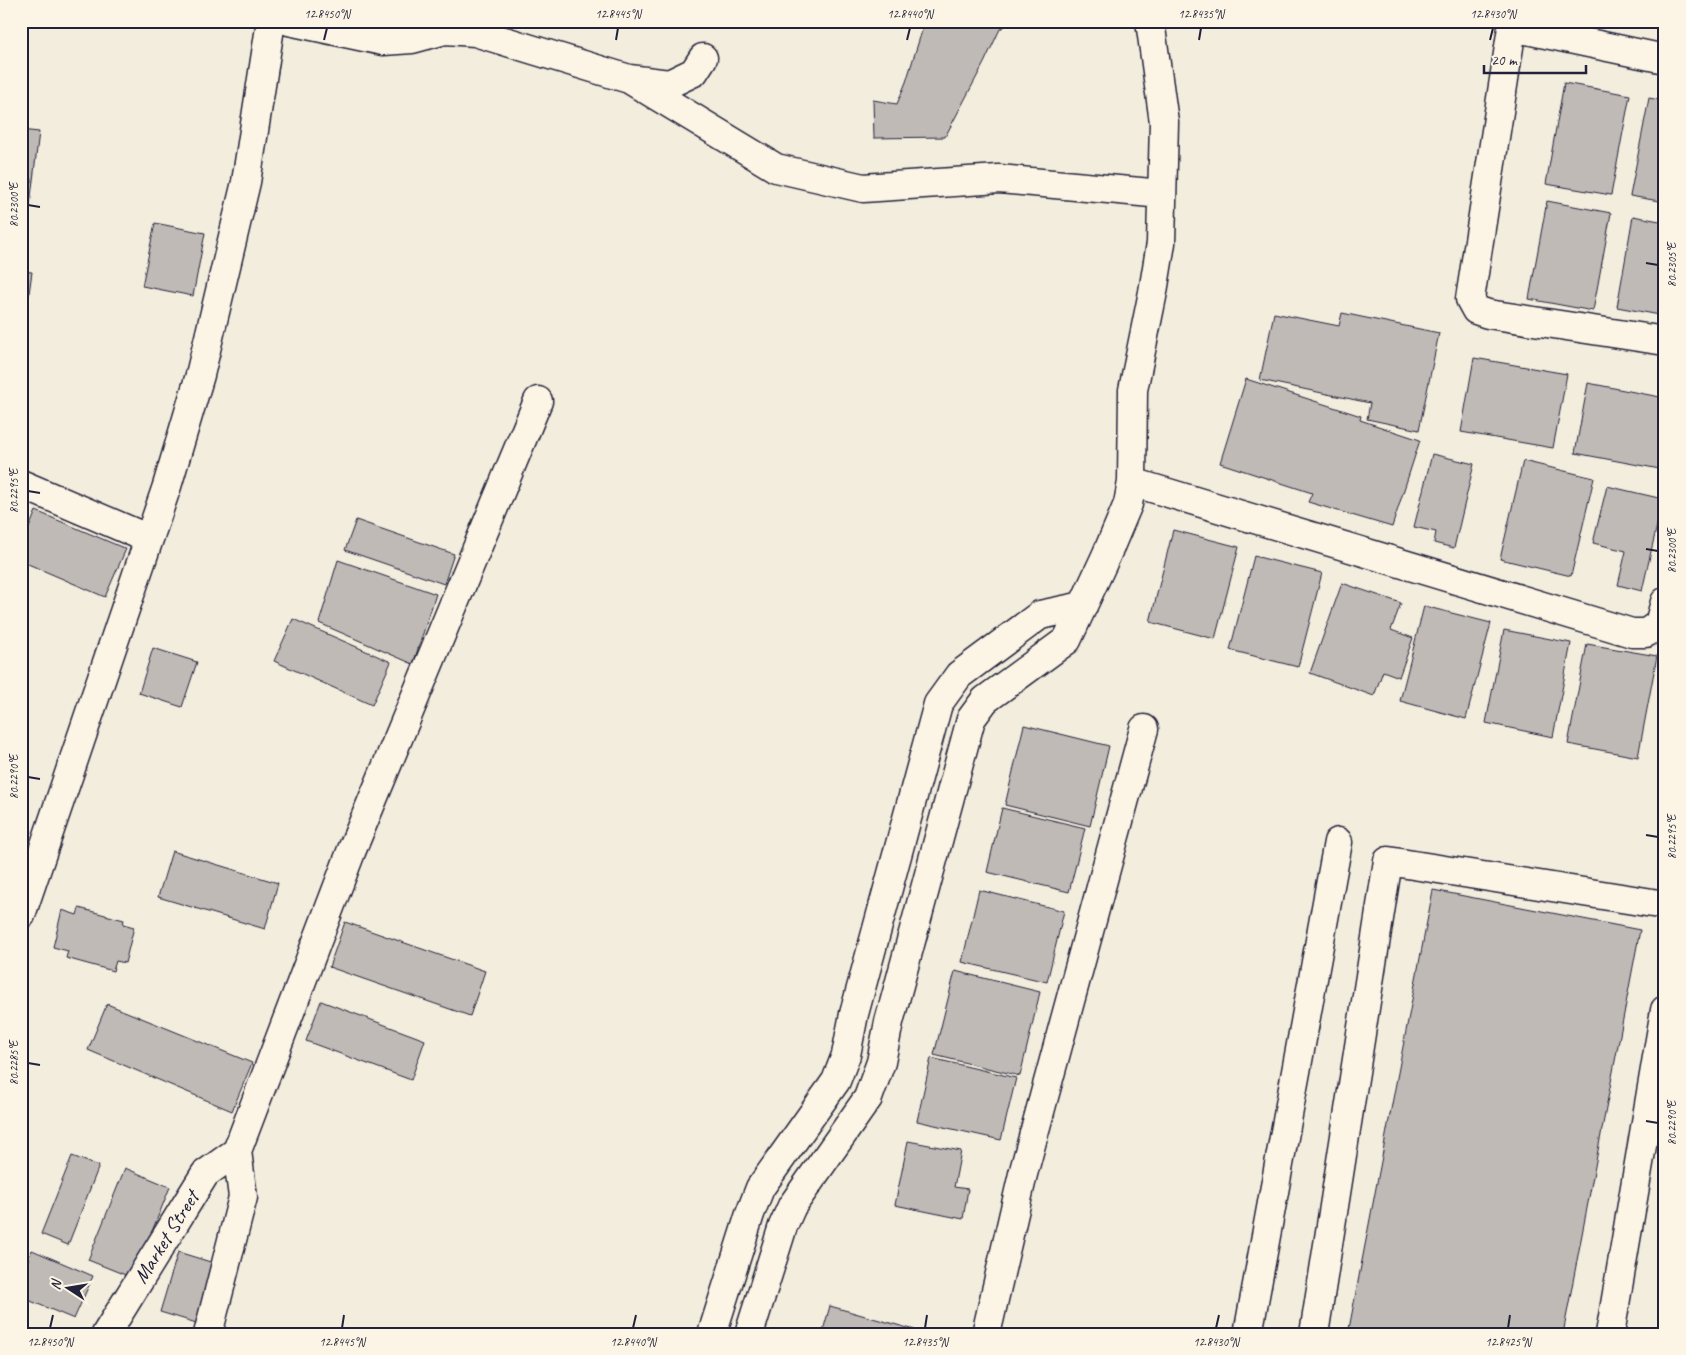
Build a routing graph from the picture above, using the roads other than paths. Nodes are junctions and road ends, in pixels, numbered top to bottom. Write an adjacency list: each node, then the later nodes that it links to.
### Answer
1 (271, 21): 13 (street)
2 (289, 21): 7 (street)
3 (1150, 21): 8 (street)
4 (1512, 24): 6 (street); 9 (street)
5 (703, 58): 7 (street)
6 (1665, 59)
7 (629, 79): 8 (street)
8 (1162, 194): 11 (street)
9 (1665, 341)
10 (538, 401): 23 (street)
11 (1132, 482): 14 (street); 15 (street)
12 (21, 484): 13 (street)
13 (149, 539): 19 (street)
14 (1665, 602)
15 (1083, 606): 21 (street); 22 (street)
16 (1144, 729): 28 (street)
17 (1338, 842): 29 (street)
18 (1665, 905): 30 (street)
19 (21, 914)
20 (1665, 1010): 31 (street)
21 (846, 1055): 22 (street); 26 (street)
22 (881, 1062): 27 (street)
23 (237, 1151): 24 (street, Market Street); 25 (street)
24 (106, 1334)
25 (208, 1334)
26 (712, 1334)
27 (749, 1334)
28 (986, 1334)
29 (1248, 1334)
30 (1314, 1334)
31 (1610, 1334)

